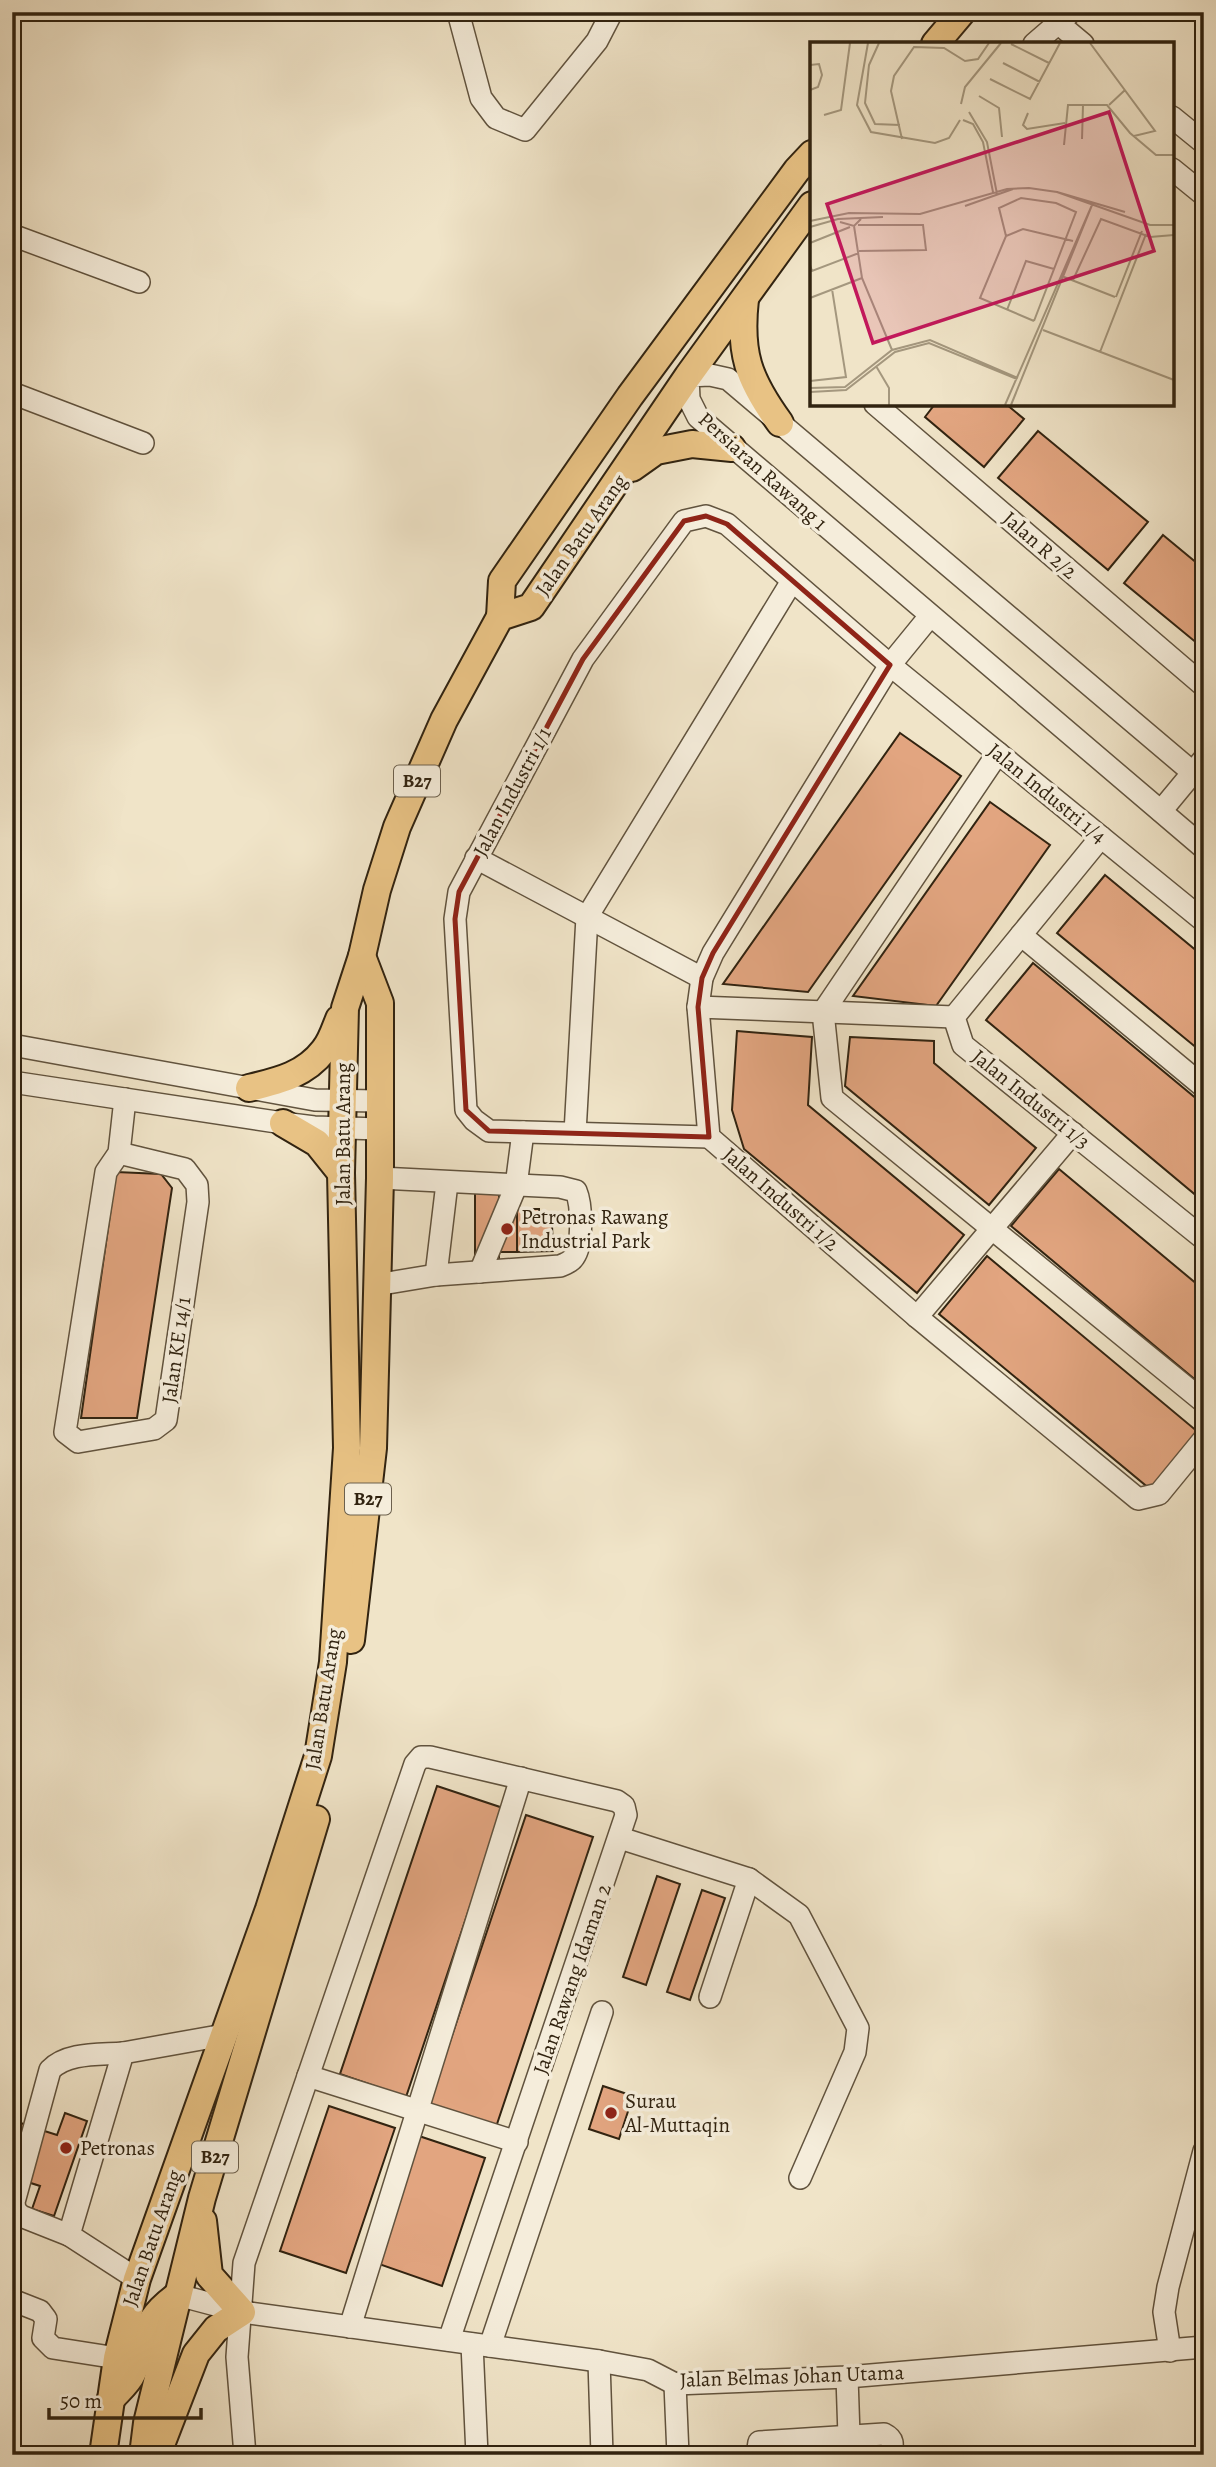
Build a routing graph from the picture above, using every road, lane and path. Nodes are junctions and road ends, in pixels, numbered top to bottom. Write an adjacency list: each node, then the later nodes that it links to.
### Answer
1 (458, 12): 2 (street)
2 (612, 12)
3 (962, 12): 5 (main road)
4 (1065, 18): 6 (street); 7 (street)
5 (935, 42)
6 (1036, 42)
7 (1082, 42)
8 (1174, 119): 9 (street)
9 (1204, 143)
10 (810, 157): 17 (main road)
11 (1174, 171): 12 (street)
12 (1204, 195)
13 (810, 208): 16 (main road, Jalan Batu Arang)
14 (12, 235): 15 (street)
15 (139, 282)
16 (745, 297): 18 (main road, Jalan Batu Arang); 22 (main road)
17 (687, 317): 18 (main road); 20 (main road)
18 (688, 376): 20 (main road); 22 (street, Persiaran Rawang 1); 24 (street, Persiaran Rawang 1); 25 (main road, Jalan Batu Arang)
19 (12, 393): 23 (street)
20 (630, 396): 28 (main road)
21 (878, 406): 30 (street, Jalan R 2/2)
22 (780, 423): 32 (street, Persiaran Rawang 1)
23 (143, 443)
24 (732, 448): 25 (main road); 27 (street, Persiaran Rawang 1)
25 (623, 474): 28 (main road, Jalan Batu Arang)
26 (792, 581): 29 (street, Jalan Industri 1/1); 36 (street, Jalan Industri 1/1); 37 (street)
27 (930, 616): 29 (street, Jalan Industri 1/2); 33 (street, Persiaran Rawang 1)
28 (500, 617): 40 (main road, Jalan Batu Arang / B27)
29 (890, 665): 31 (street, Jalan Industri 1/4); 41 (street, Jalan Industri 1/2)
30 (1204, 686)
31 (998, 753): 34 (street, Jalan Industri 1/4); 44 (street)
32 (1200, 771): 33 (street)
33 (1161, 811): 35 (street, Persiaran Rawang 1)
34 (1101, 837): 38 (street, Jalan Industri 1/4); 39 (street)
35 (1204, 848)
36 (476, 858): 37 (street); 56 (street, Jalan Industri 1/1)
37 (587, 917): 41 (street); 57 (street)
38 (1204, 921)
39 (1021, 935): 45 (street); 48 (street)
40 (362, 956): 43 (main road, Jalan Batu Arang / B27); 52 (main road, Jalan Batu Arang / B27)
41 (702, 978): 42 (street, Jalan Industri 1/2)
42 (698, 1007): 44 (street); 59 (street, Jalan Industri 1/2)
43 (345, 1008): 49 (main road); 51 (main road, Jalan Batu Arang / B27)
44 (823, 1012): 45 (street); 65 (street)
45 (954, 1017): 58 (street, Jalan Industri 1/3)
46 (12, 1045): 49 (street)
47 (12, 1082): 50 (street)
48 (1204, 1087)
49 (249, 1088): 51 (street)
50 (125, 1099): 53 (street); 60 (street, Jalan KE 14/1)
51 (341, 1101): 52 (street); 54 (main road, Jalan Batu Arang / B27)
52 (379, 1101): 55 (main road, Jalan Batu Arang / B27)
53 (284, 1123): 54 (street); 61 (main road)
54 (341, 1127): 55 (street); 61 (main road, Jalan Batu Arang / B27)
55 (380, 1129): 62 (main road, Jalan Batu Arang / B27)
56 (523, 1132): 57 (street, Jalan Industri 1/1); 64 (street)
57 (575, 1133): 59 (street, Jalan Industri 1/1)
58 (1073, 1133): 65 (street); 66 (street, Jalan Industri 1/3)
59 (709, 1137): 70 (street, Jalan Industri 1/2)
60 (119, 1153): 60 (street, Jalan KE 14/1)
61 (341, 1173): 78 (main road, Jalan Batu Arang / B27)
62 (380, 1178): 63 (street); 69 (main road, Jalan Batu Arang / B27)
63 (447, 1183): 64 (street); 68 (street)
64 (516, 1186): 67 (street); 67 (street)
65 (991, 1229): 70 (street); 71 (street)
66 (1204, 1239)
67 (480, 1272): 68 (street)
68 (436, 1275): 69 (street)
69 (376, 1284): 89 (main road, Jalan Batu Arang / B27)
70 (917, 1317): 72 (street, Jalan Industri 1/2)
71 (1204, 1402)
72 (1204, 1439)
73 (521, 1778): 74 (street, Jalan Rawang Idaman 2); 81 (street, Jalan Rawang Idaman 2); 83 (street)
74 (620, 1838): 75 (street); 80 (street, Jalan Rawang Idaman 2)
75 (749, 1879): 76 (street); 88 (street)
76 (710, 1997)
77 (602, 2012): 82 (street)
78 (224, 2035): 79 (street); 91 (main road, Jalan Batu Arang / B27)
79 (123, 2053): 90 (street); 90 (street)
80 (540, 2073): 82 (street); 84 (street, Jalan Rawang Idaman 2)
81 (308, 2076): 83 (street); 94 (street)
82 (577, 2085): 85 (street)
83 (417, 2110): 86 (street); 95 (street)
84 (525, 2119): 85 (street); 86 (street, Jalan Rawang Idaman 2)
85 (562, 2132): 97 (street)
86 (517, 2141): 96 (street, Jalan Rawang Idaman 2)
87 (1204, 2151): 99 (street)
88 (800, 2178)
89 (202, 2198): 92 (main road, Jalan Batu Arang / B27); 94 (main road)
90 (69, 2235): 91 (street)
91 (136, 2278): 100 (main road, Jalan Batu Arang / B27)
92 (178, 2295): 94 (street, Jalan Belmas Johan Utama); 104 (main road); 107 (main road, Jalan Batu Arang / B27)
93 (12, 2301): 100 (street)
94 (242, 2312): 95 (street, Jalan Belmas Johan Utama); 108 (main road); 109 (street)
95 (350, 2327): 96 (street, Jalan Belmas Johan Utama)
96 (449, 2340): 97 (street, Jalan Belmas Johan Utama)
97 (481, 2345): 101 (street, Jalan Belmas Johan Utama); 110 (street)
98 (1204, 2347): 99 (street, Jalan Belmas Johan Utama)
99 (1170, 2351): 102 (street, Jalan Belmas Johan Utama)
100 (117, 2358): 104 (main road, Jalan Batu Arang / B27)
101 (599, 2361): 103 (street, Jalan Belmas Johan Utama); 111 (street)
102 (847, 2377): 103 (street, Jalan Belmas Johan Utama); 105 (street)
103 (675, 2384): 112 (street)
104 (110, 2400): 106 (main road, Jalan Batu Arang / B27)
105 (849, 2436): 113 (street); 114 (street)
106 (103, 2455)
107 (143, 2455)
108 (157, 2455)
109 (245, 2455)
110 (477, 2455)
111 (603, 2455)
112 (678, 2455)
113 (757, 2455)
114 (891, 2455)

